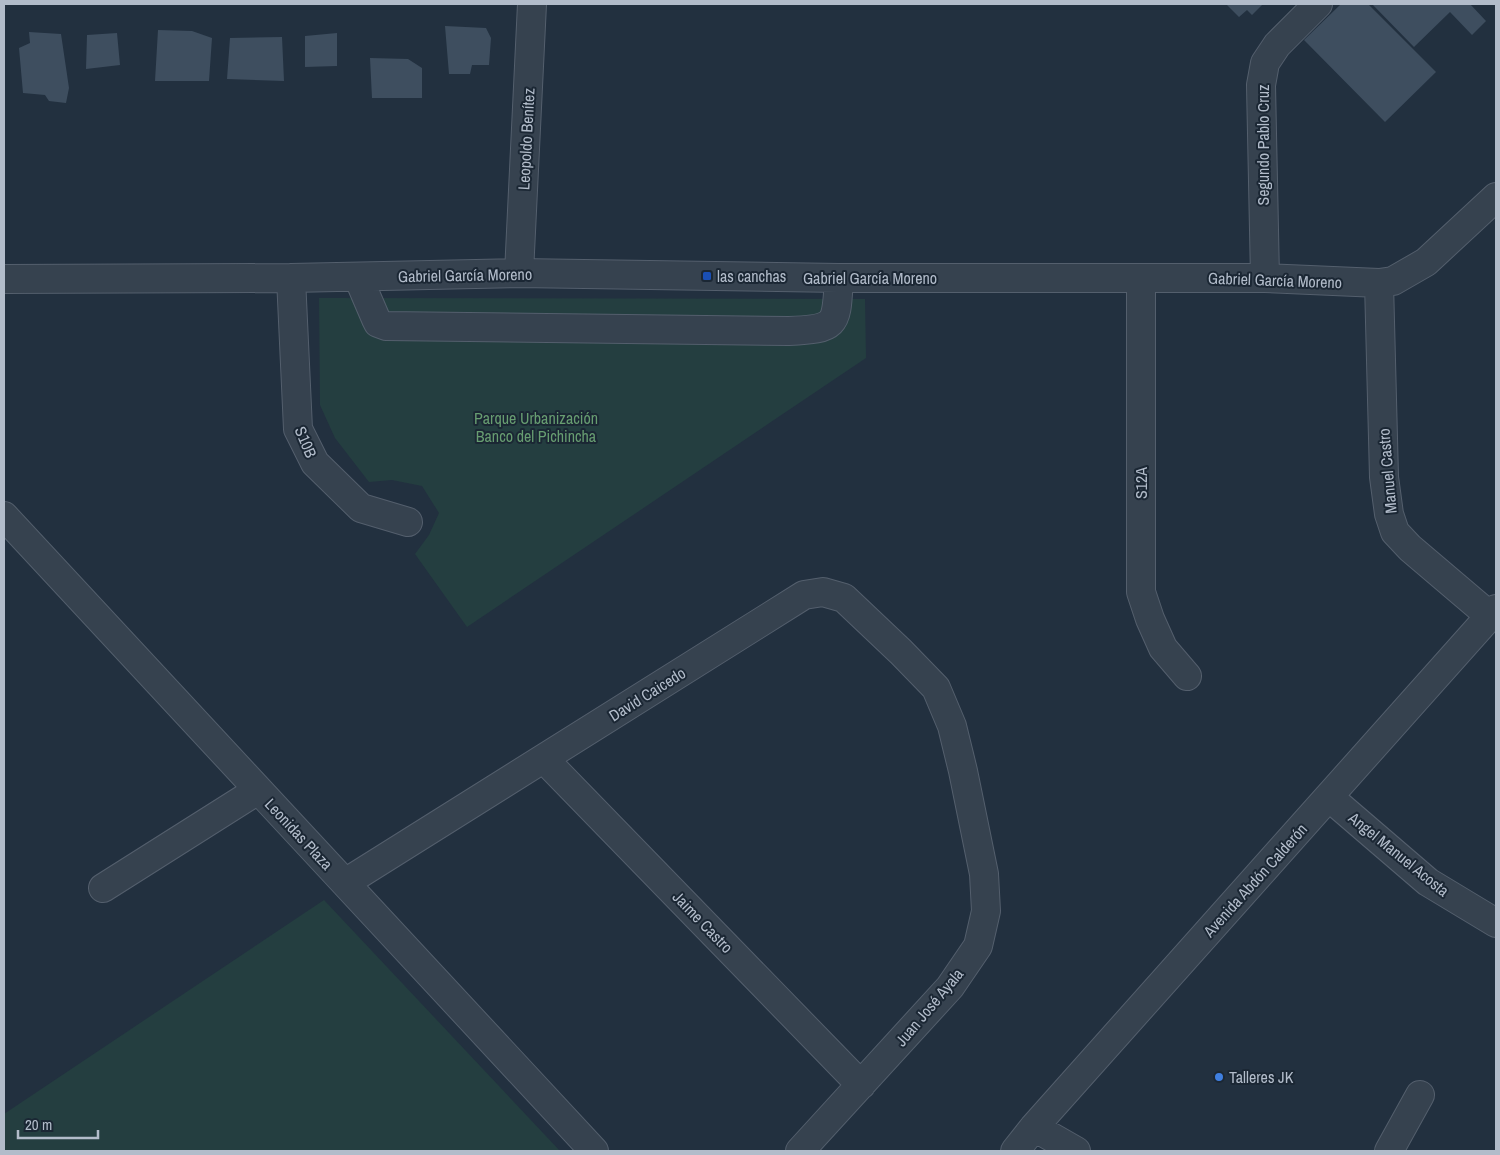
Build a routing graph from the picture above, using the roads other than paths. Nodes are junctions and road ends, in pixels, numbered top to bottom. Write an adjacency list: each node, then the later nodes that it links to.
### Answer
1 (532, 4): 4 (street, Leopoldo Benítez)
2 (1318, 4): 9 (street, Segundo Pablo Cruz)
3 (1496, 197): 11 (street, Gabriel García Moreno)
4 (519, 273): 5 (street, Gabriel García Moreno); 7 (street, Gabriel García Moreno)
5 (358, 277): 6 (street, Gabriel García Moreno); 7 (street)
6 (291, 278): 10 (street, Gabriel García Moreno); 13 (street, S10B)
7 (839, 278): 8 (street, Gabriel García Moreno)
8 (1141, 278): 9 (street, Gabriel García Moreno); 15 (street, S12A)
9 (1266, 278): 11 (street, Gabriel García Moreno)
10 (4, 279)
11 (1379, 283): 14 (street, Manuel Castro)
12 (4, 516): 18 (street, Leonidas Plaza)
13 (408, 522)
14 (1493, 612): 19 (street, Avenida Abdón Calderón)
15 (1187, 676)
16 (936, 688): 17 (street, David Caicedo); 23 (street, Juan José Ayala)
17 (544, 759): 20 (street, David Caicedo); 23 (street, Jaime Castro)
18 (258, 790): 20 (street, Leonidas Plaza); 21 (street)
19 (1329, 796): 22 (street, Angel Manuel Acosta); 25 (street, Avenida Abdón Calderón)
20 (345, 883): 26 (street, Leonidas Plaza)
21 (103, 888)
22 (1496, 924)
23 (861, 1085): 27 (street, Juan José Ayala)
24 (1420, 1095): 30 (street)
25 (1034, 1127): 28 (street, Avenida Abdón Calderón); 29 (street)
26 (594, 1151)
27 (800, 1151)
28 (1015, 1151)
29 (1076, 1151)
30 (1389, 1151)

